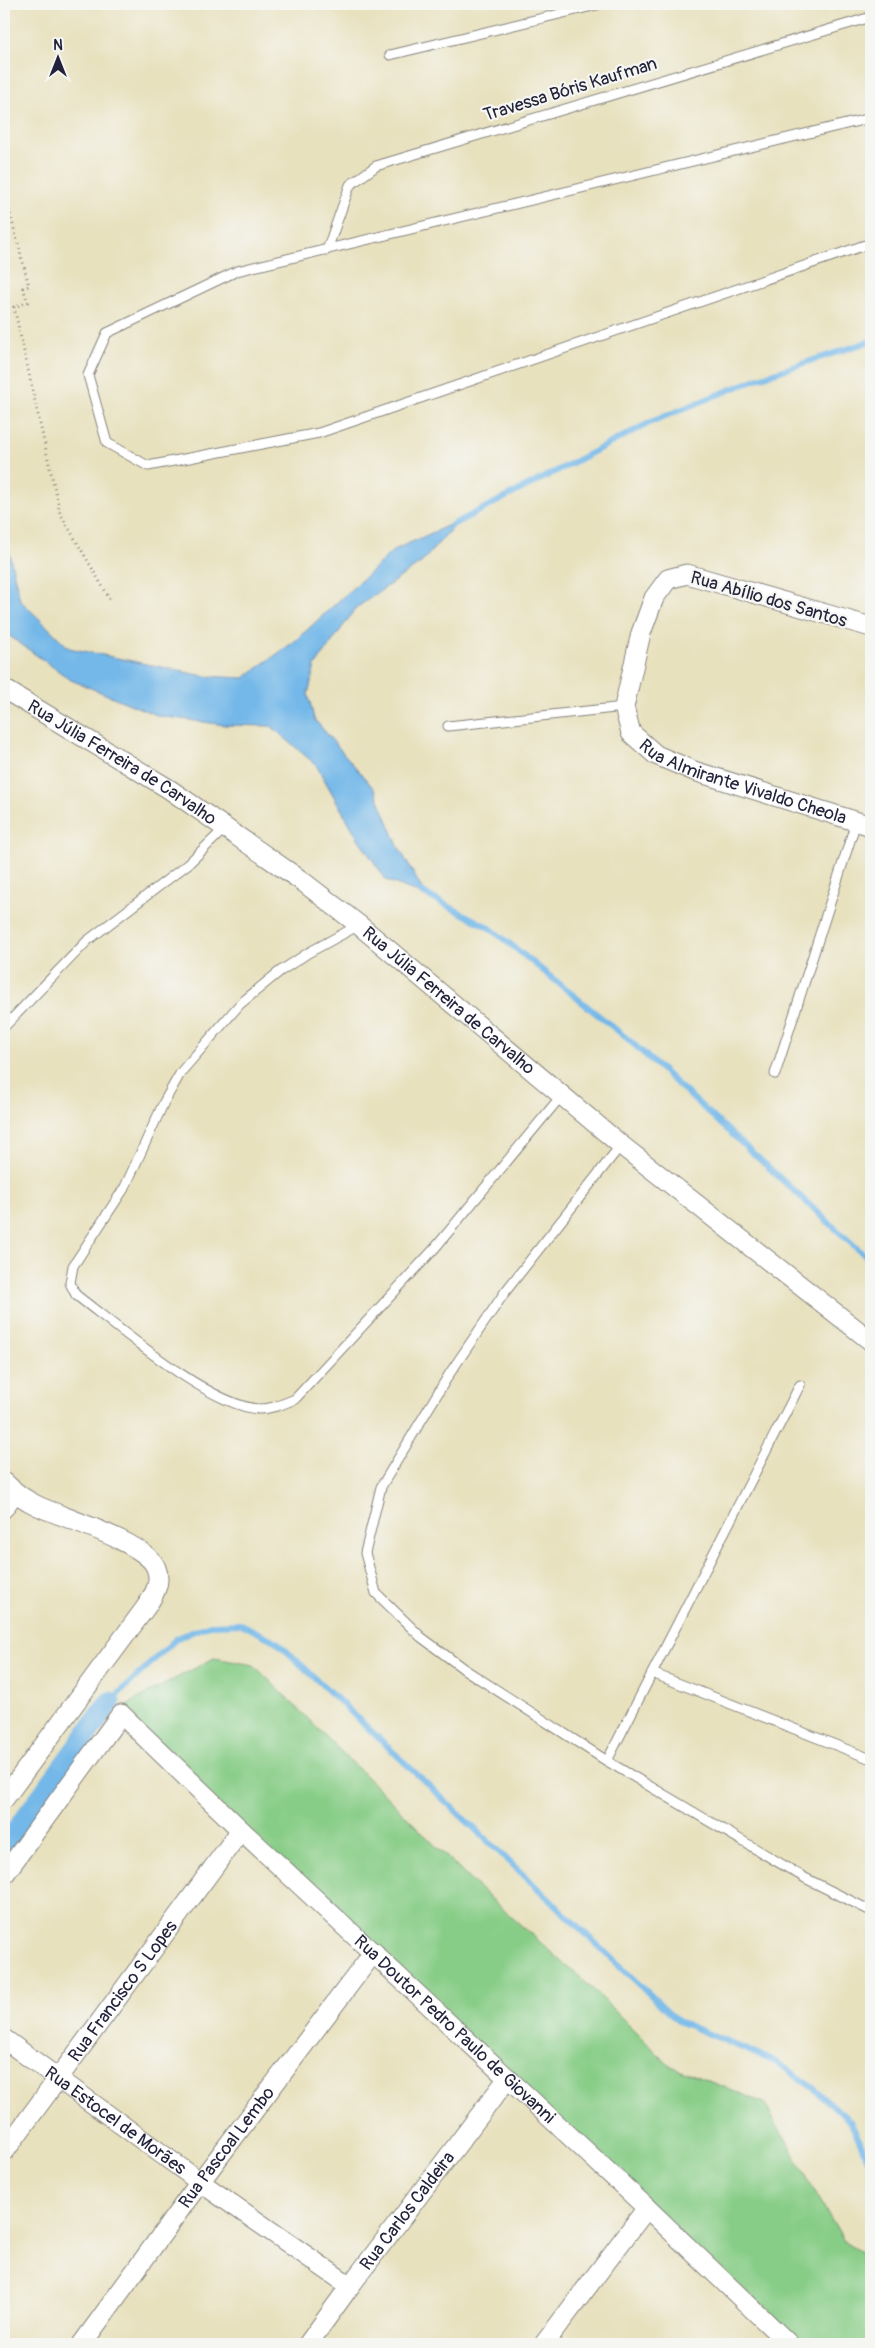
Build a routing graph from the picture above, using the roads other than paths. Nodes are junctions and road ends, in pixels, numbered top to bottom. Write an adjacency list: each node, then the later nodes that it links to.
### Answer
1 (601, 4): 3 (lane)
2 (871, 17): 6 (lane, Travessa Bóris Kaufman)
3 (390, 56)
4 (871, 118): 6 (lane)
5 (871, 243): 6 (lane)
6 (327, 250)
7 (871, 627): 8 (street, Rua Abílio dos Santos)
8 (641, 633): 10 (street, Rua Almirante Vivaldo Cheola)
9 (4, 689): 13 (street, Rua Júlia Ferreira de Carvalho)
10 (624, 707): 11 (lane); 12 (street, Rua Almirante Vivaldo Cheola)
11 (448, 726)
12 (864, 824): 16 (lane)
13 (225, 828): 14 (street, Rua Júlia Ferreira de Carvalho); 15 (lane)
14 (359, 924): 17 (street, Rua Júlia Ferreira de Carvalho); 17 (lane)
15 (4, 1027)
16 (775, 1074)
17 (562, 1094): 18 (street, Rua Júlia Ferreira de Carvalho)
18 (621, 1145): 19 (street, Rua Júlia Ferreira de Carvalho); 25 (lane)
19 (871, 1341)
20 (800, 1385): 23 (lane)
21 (9, 1487): 22 (street); 26 (street)
22 (4, 1508)
23 (652, 1673): 24 (lane); 25 (lane)
24 (871, 1759)
25 (607, 1761): 29 (lane)
26 (4, 1799)
27 (241, 1830): 28 (street, Rua Doutor Pedro Paulo de Giovanni); 30 (street, Rua Doutor Pedro Paulo de Giovanni); 32 (street, Rua Francisco S Lopes)
28 (4, 1875)
29 (871, 1911)
30 (374, 1952): 33 (street, Rua Doutor Pedro Paulo de Giovanni); 35 (street, Rua Pascoal Lembo)
31 (4, 2039): 32 (street, Rua Estocel de Morães)
32 (59, 2078): 34 (street, Rua Francisco S Lopes); 35 (street, Rua Estocel de Morães)
33 (508, 2078): 36 (street, Rua Doutor Pedro Paulo de Giovanni); 37 (street, Rua Carlos Caldeira)
34 (4, 2152)
35 (200, 2182): 37 (street, Rua Estocel de Morães); 39 (street, Rua Pascoal Lembo)
36 (648, 2208): 38 (street, Rua Doutor Pedro Paulo de Giovanni); 41 (street)
37 (350, 2286): 40 (street, Rua Carlos Caldeira)
38 (777, 2340)
39 (82, 2344)
40 (308, 2344)
41 (544, 2344)

